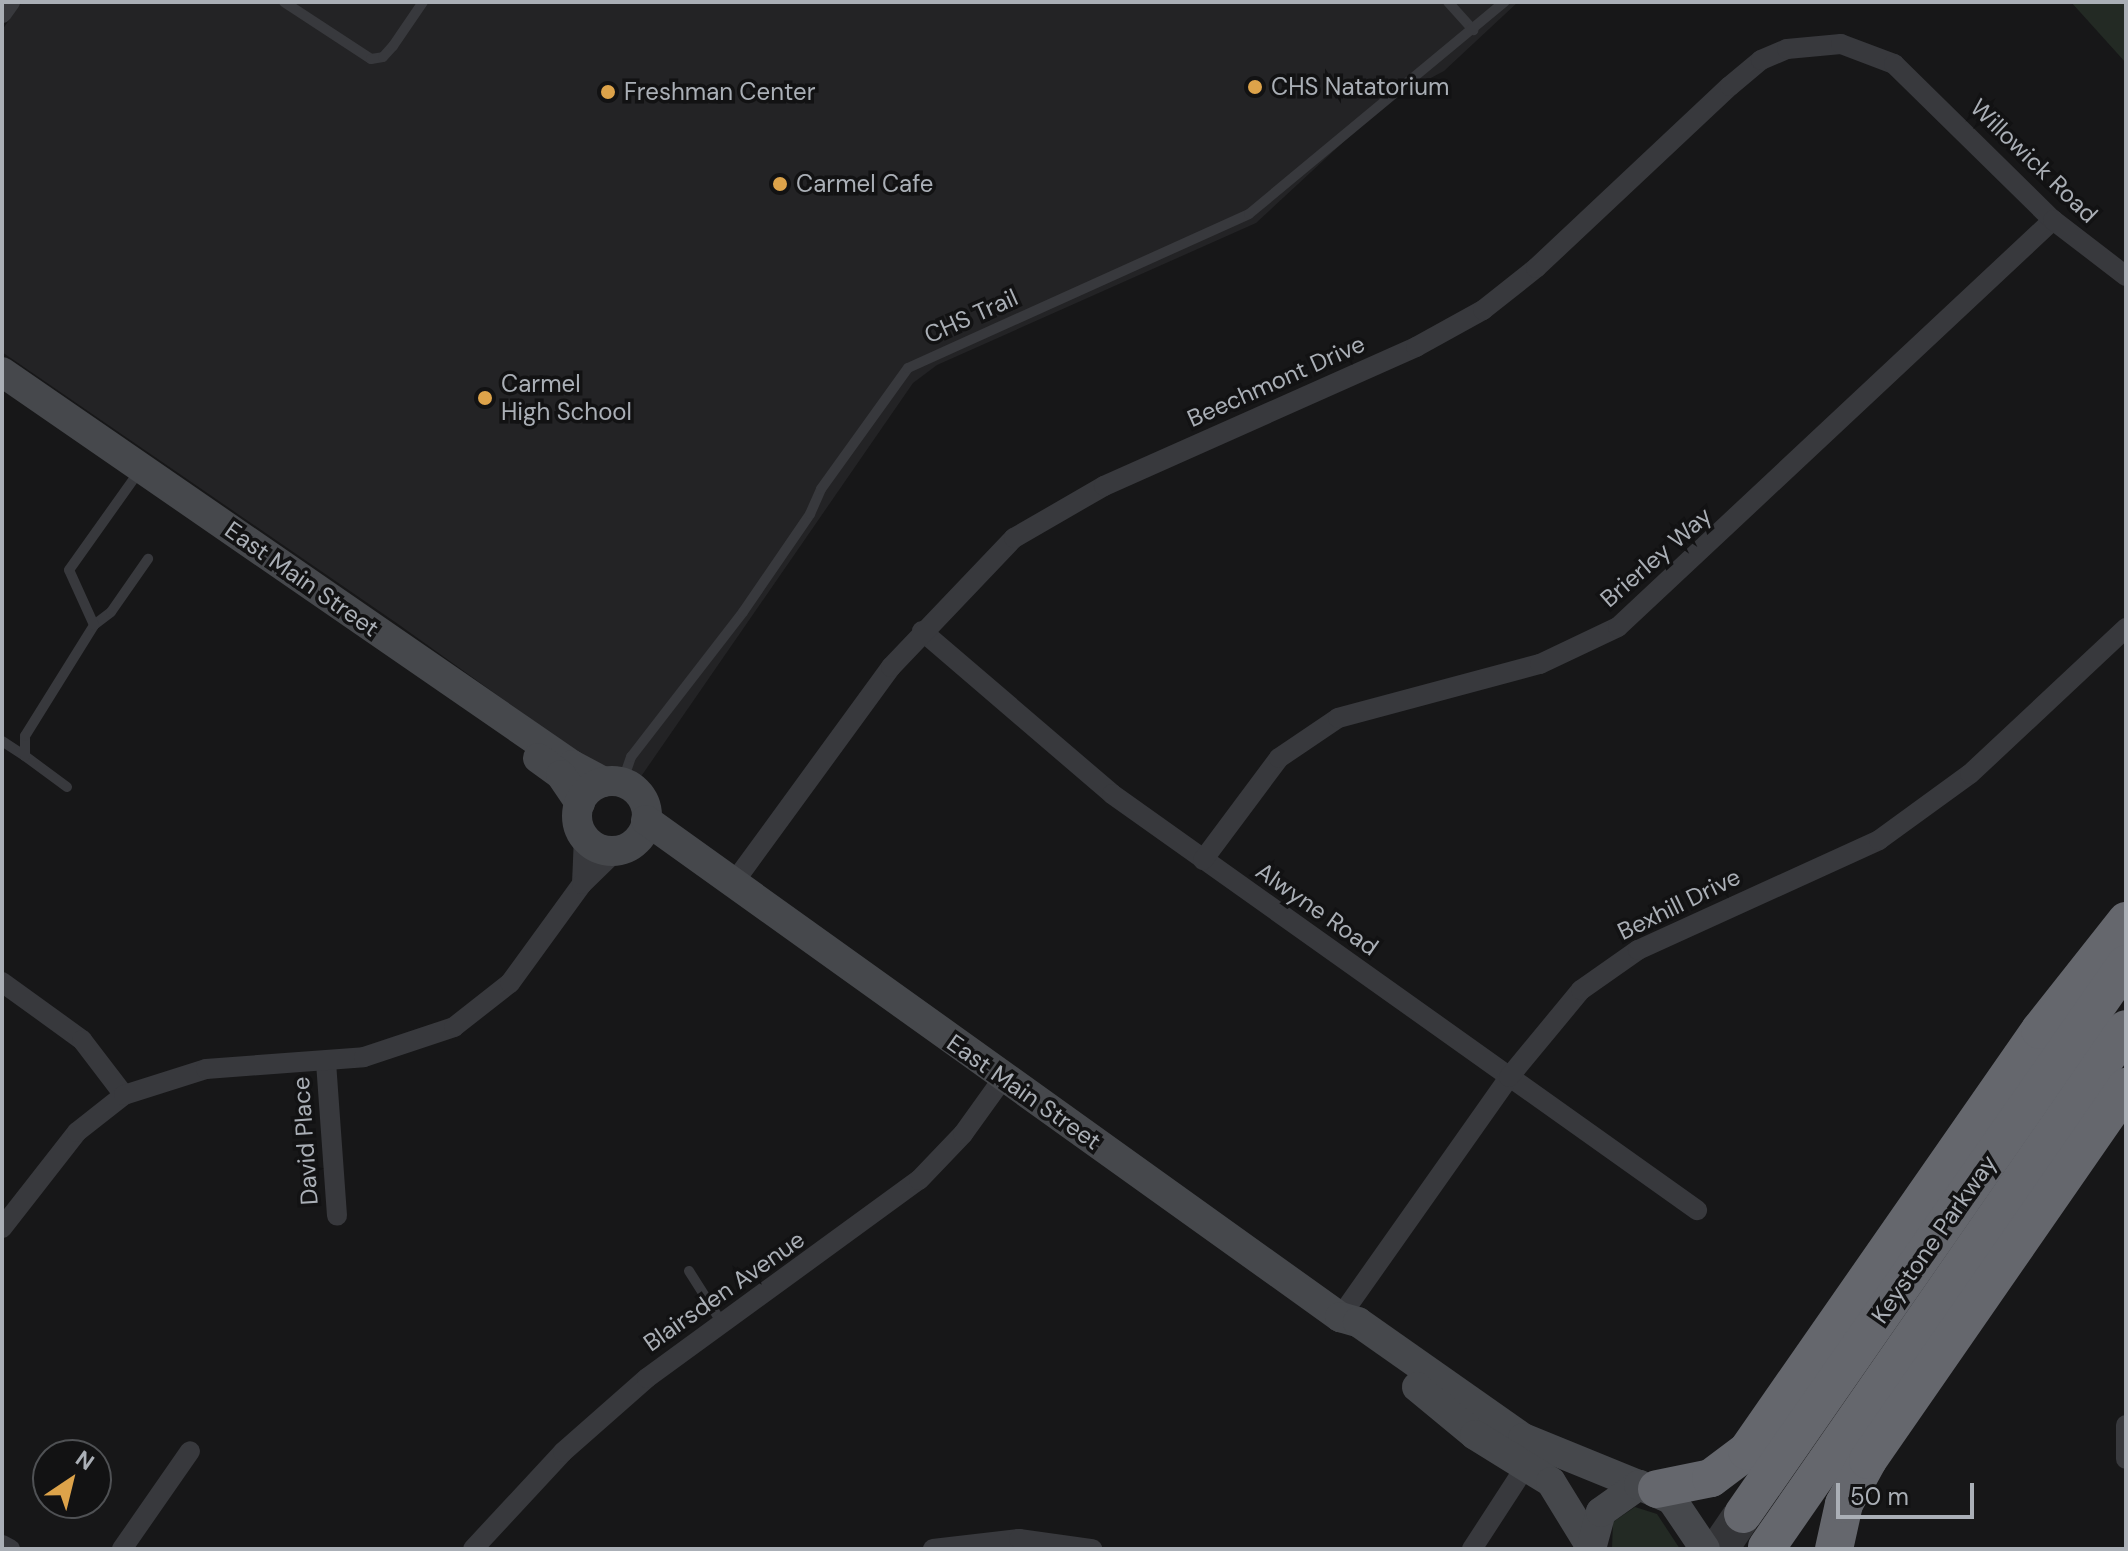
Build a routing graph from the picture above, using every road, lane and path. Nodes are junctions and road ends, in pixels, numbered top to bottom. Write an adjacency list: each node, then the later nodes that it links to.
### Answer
1 (10, 2): 6 (street)
2 (284, 2): 3 (lane)
3 (423, 2)
4 (1448, 2): 7 (lane)
5 (1504, 2): 7 (lane, CHS Trail)
6 (2, 13)
7 (1473, 30): 20 (lane, CHS Trail)
8 (1911, 76): 9 (street, Willowick Road); 17 (street, Beechmont Drive)
9 (2053, 220): 10 (street, Willowick Road); 26 (street, Brierley Way)
10 (2126, 276)
11 (2, 372): 20 (main road, East Main Street)
12 (2, 390): 13 (main road, East Main Street)
13 (133, 480): 15 (lane); 22 (main road, East Main Street)
14 (148, 559): 15 (lane)
15 (94, 625): 19 (lane)
16 (2126, 628): 36 (street, Bexhill Drive)
17 (922, 631): 26 (street, Alwyne Road); 29 (street, Beechmont Drive)
18 (2, 741): 19 (lane)
19 (25, 756): 21 (lane)
20 (613, 782): 22 (main road); 23 (main road)
21 (67, 787)
22 (580, 803): 24 (main road)
23 (646, 820): 25 (main road); 27 (main road, East Main Street)
24 (584, 837): 25 (main road); 28 (street)
25 (622, 848): 27 (main road, East Main Street); 28 (street)
26 (1203, 860): 36 (street, Alwyne Road)
27 (707, 867): 29 (main road, East Main Street)
28 (582, 884): 34 (street)
29 (732, 885): 35 (main road, East Main Street)
30 (2126, 921): 49 (highway)
31 (2126, 964): 50 (highway, Keystone Parkway)
32 (2, 982): 38 (street)
33 (2126, 1029): 52 (highway, Keystone Parkway)
34 (326, 1062): 38 (street); 40 (street, David Place)
35 (1004, 1077): 43 (main road, East Main Street); 44 (street, Blairsden Avenue)
36 (1509, 1077): 39 (street, Alwyne Road); 43 (street, Bexhill Drive)
37 (2126, 1087): 61 (highway)
38 (124, 1095): 41 (street)
39 (1697, 1210)
40 (337, 1216)
41 (2, 1228)
42 (689, 1271): 44 (lane)
43 (1340, 1317): 48 (main road, East Main Street); 49 (main road, East Main Street)
44 (722, 1323): 56 (street, Blairsden Avenue)
45 (2126, 1425): 47 (street)
46 (190, 1451): 55 (street)
47 (2126, 1459)
48 (1526, 1466): 53 (main road, East Main Street); 59 (street)
49 (1648, 1487): 53 (main road); 60 (main road)
50 (1743, 1514)
51 (2, 1545): 54 (street)
52 (1767, 1547)
53 (1591, 1548)
54 (10, 1549)
55 (122, 1549)
56 (473, 1549)
57 (933, 1549): 58 (street)
58 (1092, 1549)
59 (1472, 1549)
60 (1705, 1549)
61 (1834, 1549)

